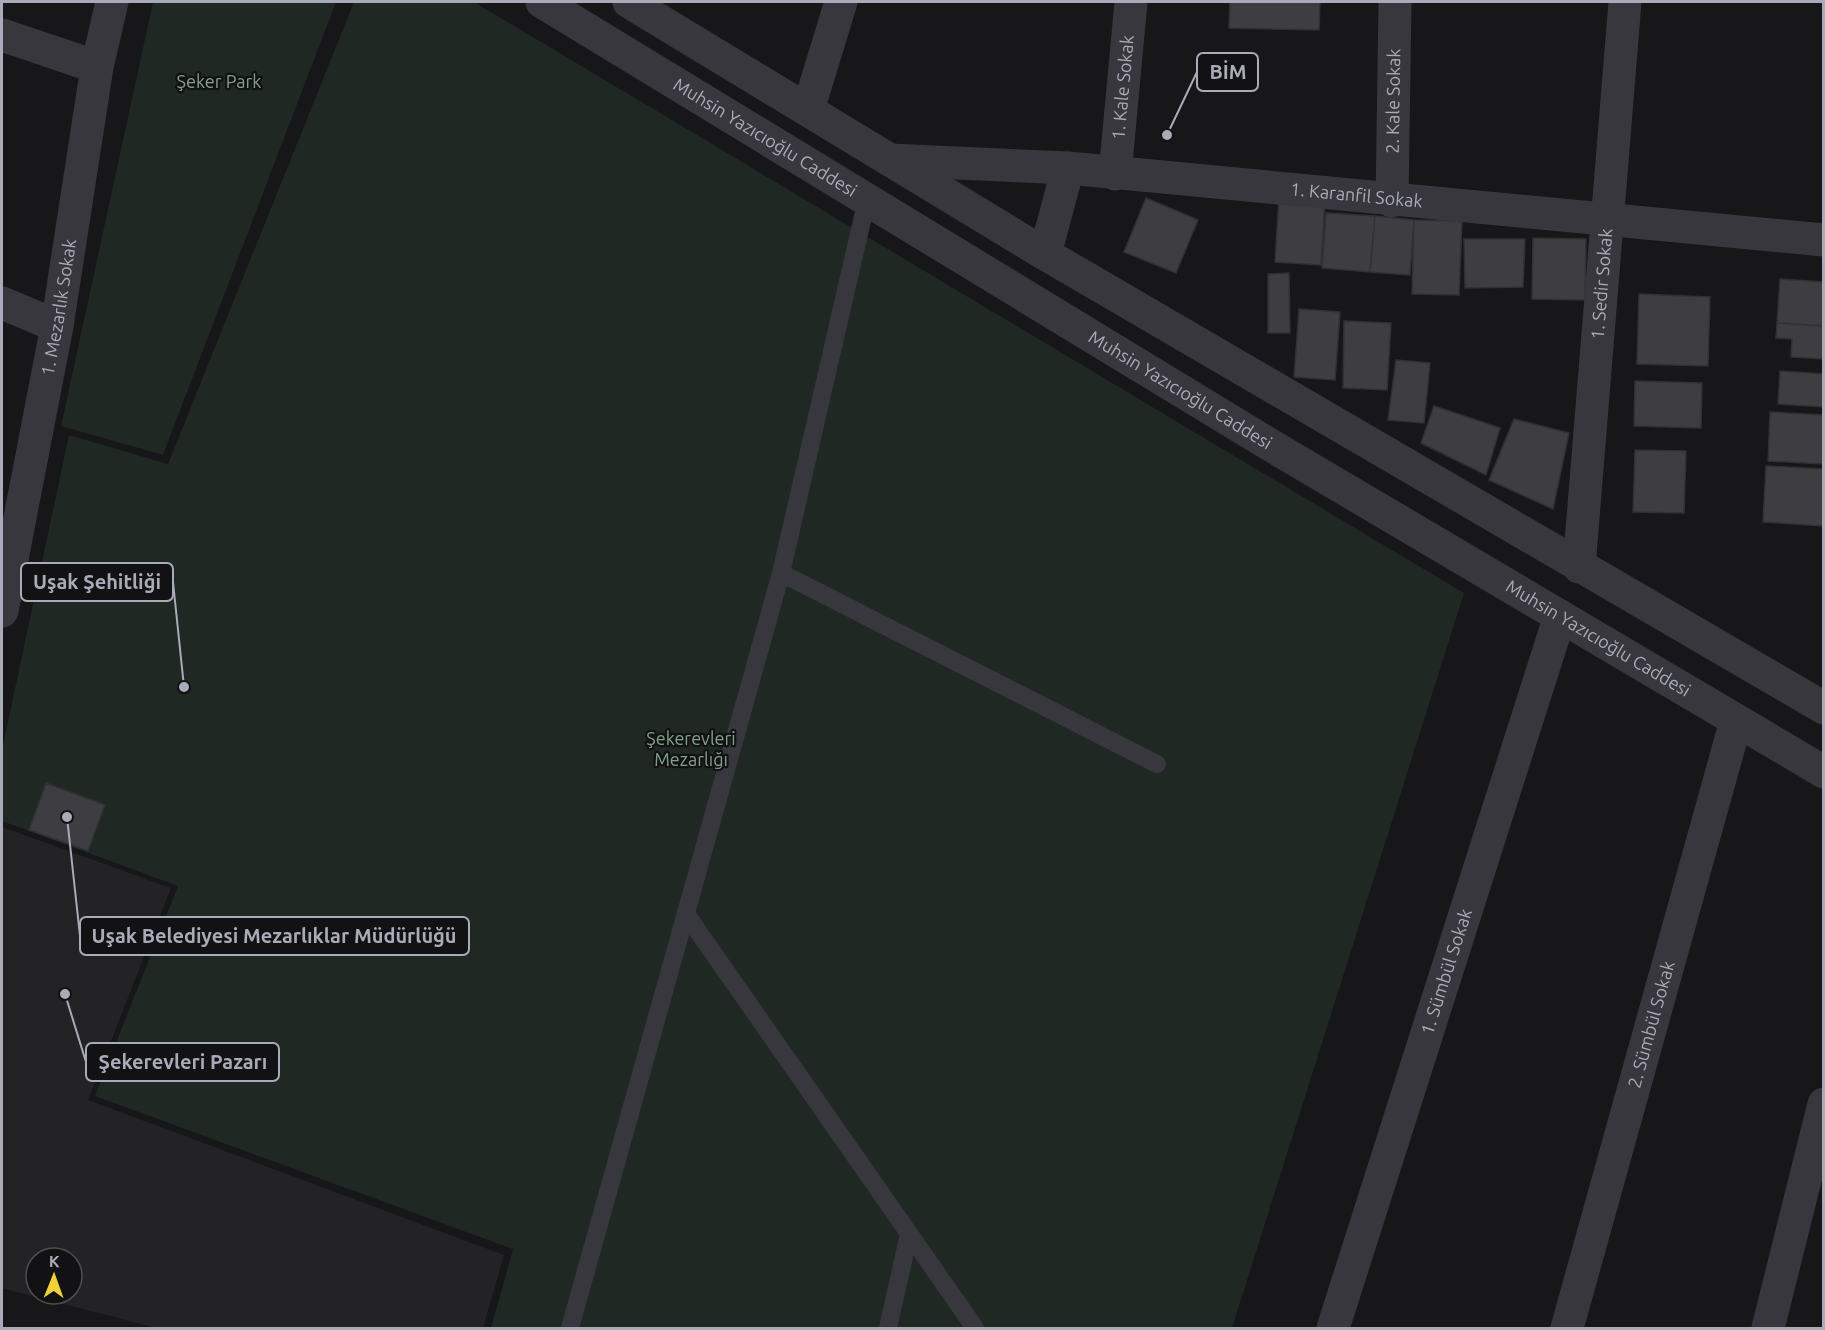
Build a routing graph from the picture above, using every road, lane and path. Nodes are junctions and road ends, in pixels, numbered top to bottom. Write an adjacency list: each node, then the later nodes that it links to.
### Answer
1 (112, 2): 9 (street, 1. Mezarlık Sokak)
2 (542, 2): 14 (street, Muhsin Yazıcıoğlu Caddesi)
3 (628, 2): 10 (street)
4 (841, 2): 10 (street)
5 (1131, 2): 13 (street, 1. Kale Sokak)
6 (1395, 2): 15 (street, 2. Kale Sokak)
7 (1625, 2): 16 (street, 1. Sedir Sokak)
8 (2, 35): 9 (street)
9 (97, 67): 20 (street, 1. Mezarlık Sokak)
10 (808, 110): 11 (street)
11 (890, 160): 12 (street, 1. Karanfil Sokak); 14 (street); 18 (street)
12 (1068, 168): 13 (street, 1. Karanfil Sokak); 18 (street)
13 (1115, 174): 15 (street, 1. Karanfil Sokak)
14 (867, 199): 22 (lane); 24 (street, Muhsin Yazıcıoğlu Caddesi)
15 (1392, 201): 16 (street, 1. Karanfil Sokak)
16 (1605, 218): 17 (street, 1. Karanfil Sokak); 21 (street, 1. Sedir Sokak)
17 (1824, 240)
18 (1045, 254): 21 (street)
19 (2, 303): 20 (street)
20 (57, 326): 23 (street, 1. Mezarlık Sokak)
21 (1579, 567): 24 (street, 1. Sedir Sokak); 25 (street)
22 (781, 573): 27 (lane); 29 (lane)
23 (2, 611)
24 (1560, 616): 26 (street, Muhsin Yazıcıoğlu Caddesi); 35 (street, 1. Sümbül Sokak)
25 (1824, 708)
26 (1736, 721): 28 (street, Muhsin Yazıcıoğlu Caddesi); 36 (street, 2. Sümbül Sokak)
27 (1157, 764)
28 (1824, 772)
29 (686, 915): 31 (lane); 32 (lane)
30 (1824, 1104): 37 (street)
31 (909, 1234): 33 (lane); 34 (lane)
32 (570, 1329)
33 (888, 1329)
34 (975, 1329)
35 (1333, 1329)
36 (1567, 1329)
37 (1768, 1329)

